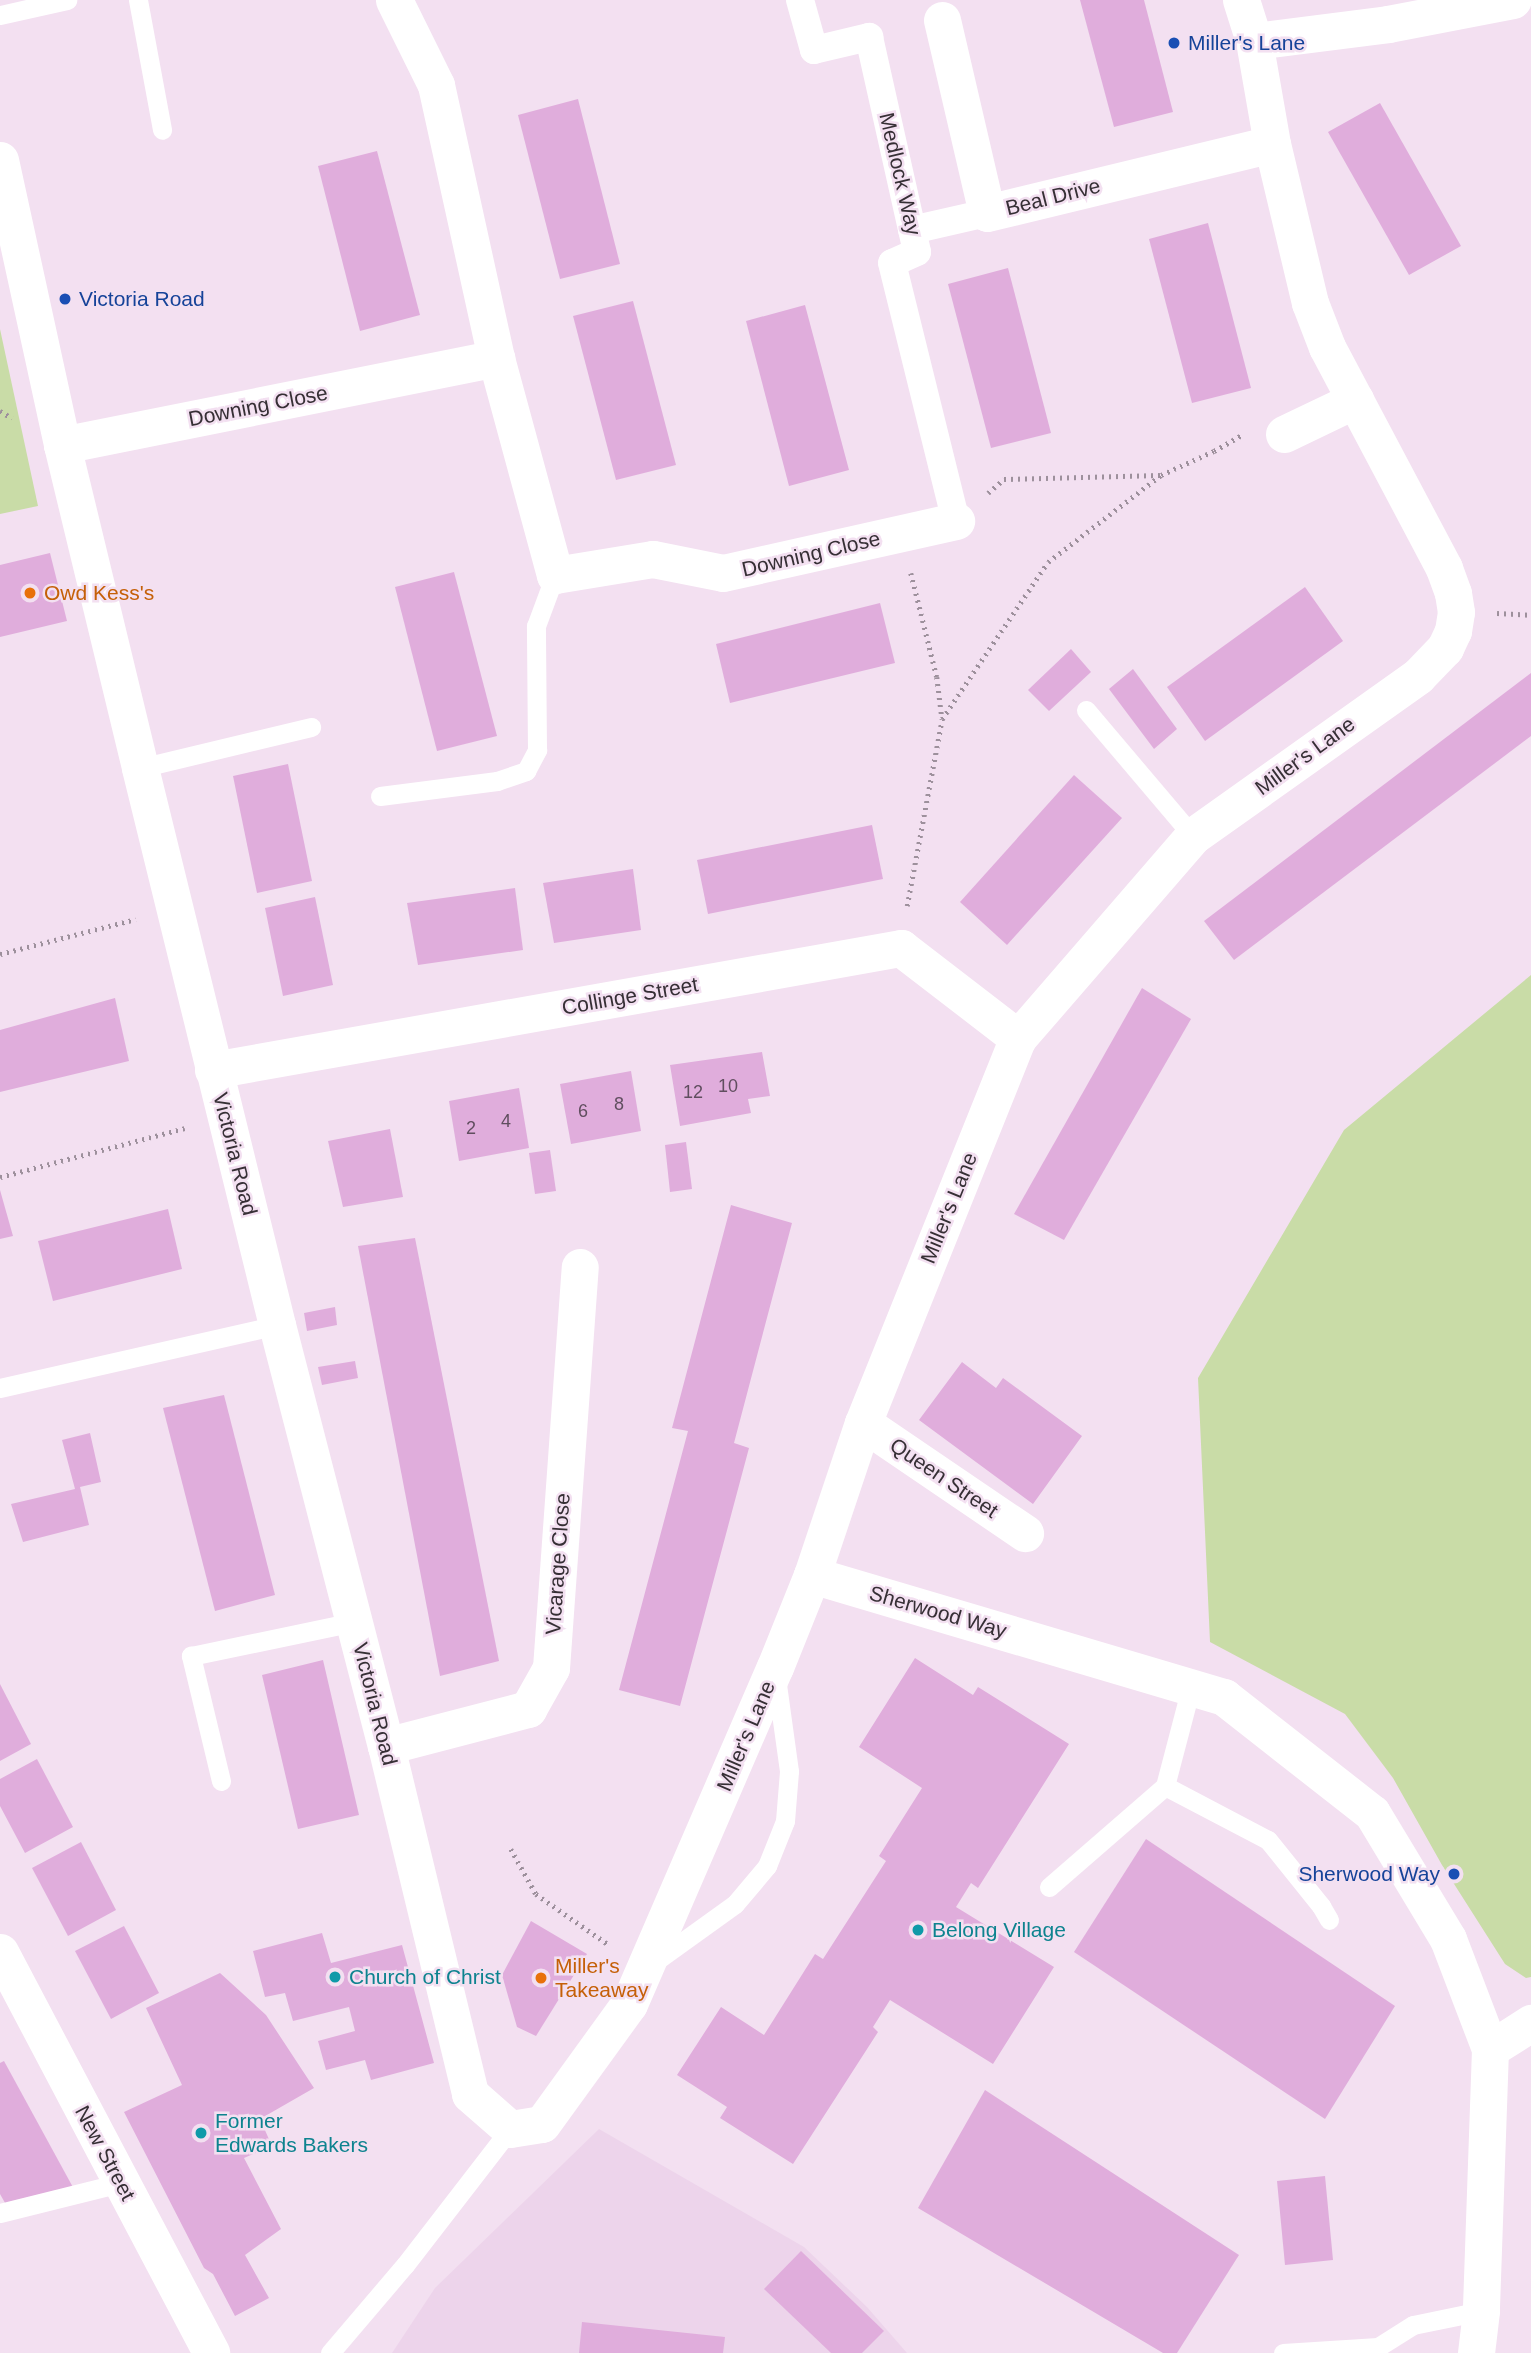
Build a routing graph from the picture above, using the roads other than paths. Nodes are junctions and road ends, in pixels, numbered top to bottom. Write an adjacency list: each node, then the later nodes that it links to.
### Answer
1 (67, 0): 7 (lane)
2 (138, 0): 10 (lane)
3 (394, 0): 15 (street)
4 (800, 0): 14 (street, Medlock Way)
5 (1241, 0): 9 (street, Miller's Lane)
6 (1513, 0): 9 (street)
7 (0, 15)
8 (942, 20): 13 (street, Beal Drive)
9 (1254, 41): 11 (street, Miller's Lane)
10 (162, 130)
11 (1272, 144): 13 (street, Beal Drive); 16 (street, Miller's Lane)
12 (0, 160): 18 (street, Victoria Road)
13 (986, 213): 14 (street)
14 (912, 230): 19 (street, Medlock Way)
15 (496, 358): 18 (street, Downing Close); 20 (street)
16 (1355, 400): 17 (street); 25 (street, Miller's Lane)
17 (1269, 431)
18 (62, 445): 23 (street, Victoria Road)
19 (956, 521): 20 (street, Downing Close)
20 (555, 575): 24 (lane)
21 (1086, 710): 25 (lane)
22 (311, 727): 23 (lane)
23 (140, 768): 27 (street, Victoria Road)
24 (380, 796)
25 (1193, 836): 26 (street, Miller's Lane)
26 (1018, 1038): 27 (street, Collinge Street); 31 (street, Miller's Lane)
27 (213, 1070): 29 (street, Victoria Road)
28 (580, 1267): 37 (street, Vicarage Close)
29 (277, 1325): 30 (lane); 34 (street, Victoria Road)
30 (0, 1388)
31 (863, 1423): 32 (street, Queen Street); 33 (street, Miller's Lane)
32 (1026, 1532)
33 (812, 1575): 35 (street, Miller's Lane); 36 (street, Sherwood Way)
34 (354, 1622): 37 (street, Victoria Road); 38 (lane)
35 (775, 1667): 43 (street, Miller's Lane); 43 (lane)
36 (1191, 1687): 39 (lane); 45 (street, Sherwood Way)
37 (386, 1746): 46 (street, Victoria Road)
38 (221, 1781)
39 (1166, 1786): 40 (lane); 41 (lane)
40 (1049, 1887)
41 (1329, 1920)
42 (0, 1952): 47 (street, New Street)
43 (643, 1970): 46 (street, Miller's Lane)
44 (1531, 2023): 45 (street)
45 (1490, 2049): 49 (street, Sherwood Way)
46 (510, 2129): 51 (lane)
47 (120, 2183): 48 (lane); 50 (street, New Street)
48 (0, 2213)
49 (1481, 2311): 52 (lane); 53 (street, Sherwood Way)
50 (211, 2353)
51 (330, 2353)
52 (1283, 2353)
53 (1476, 2353)

